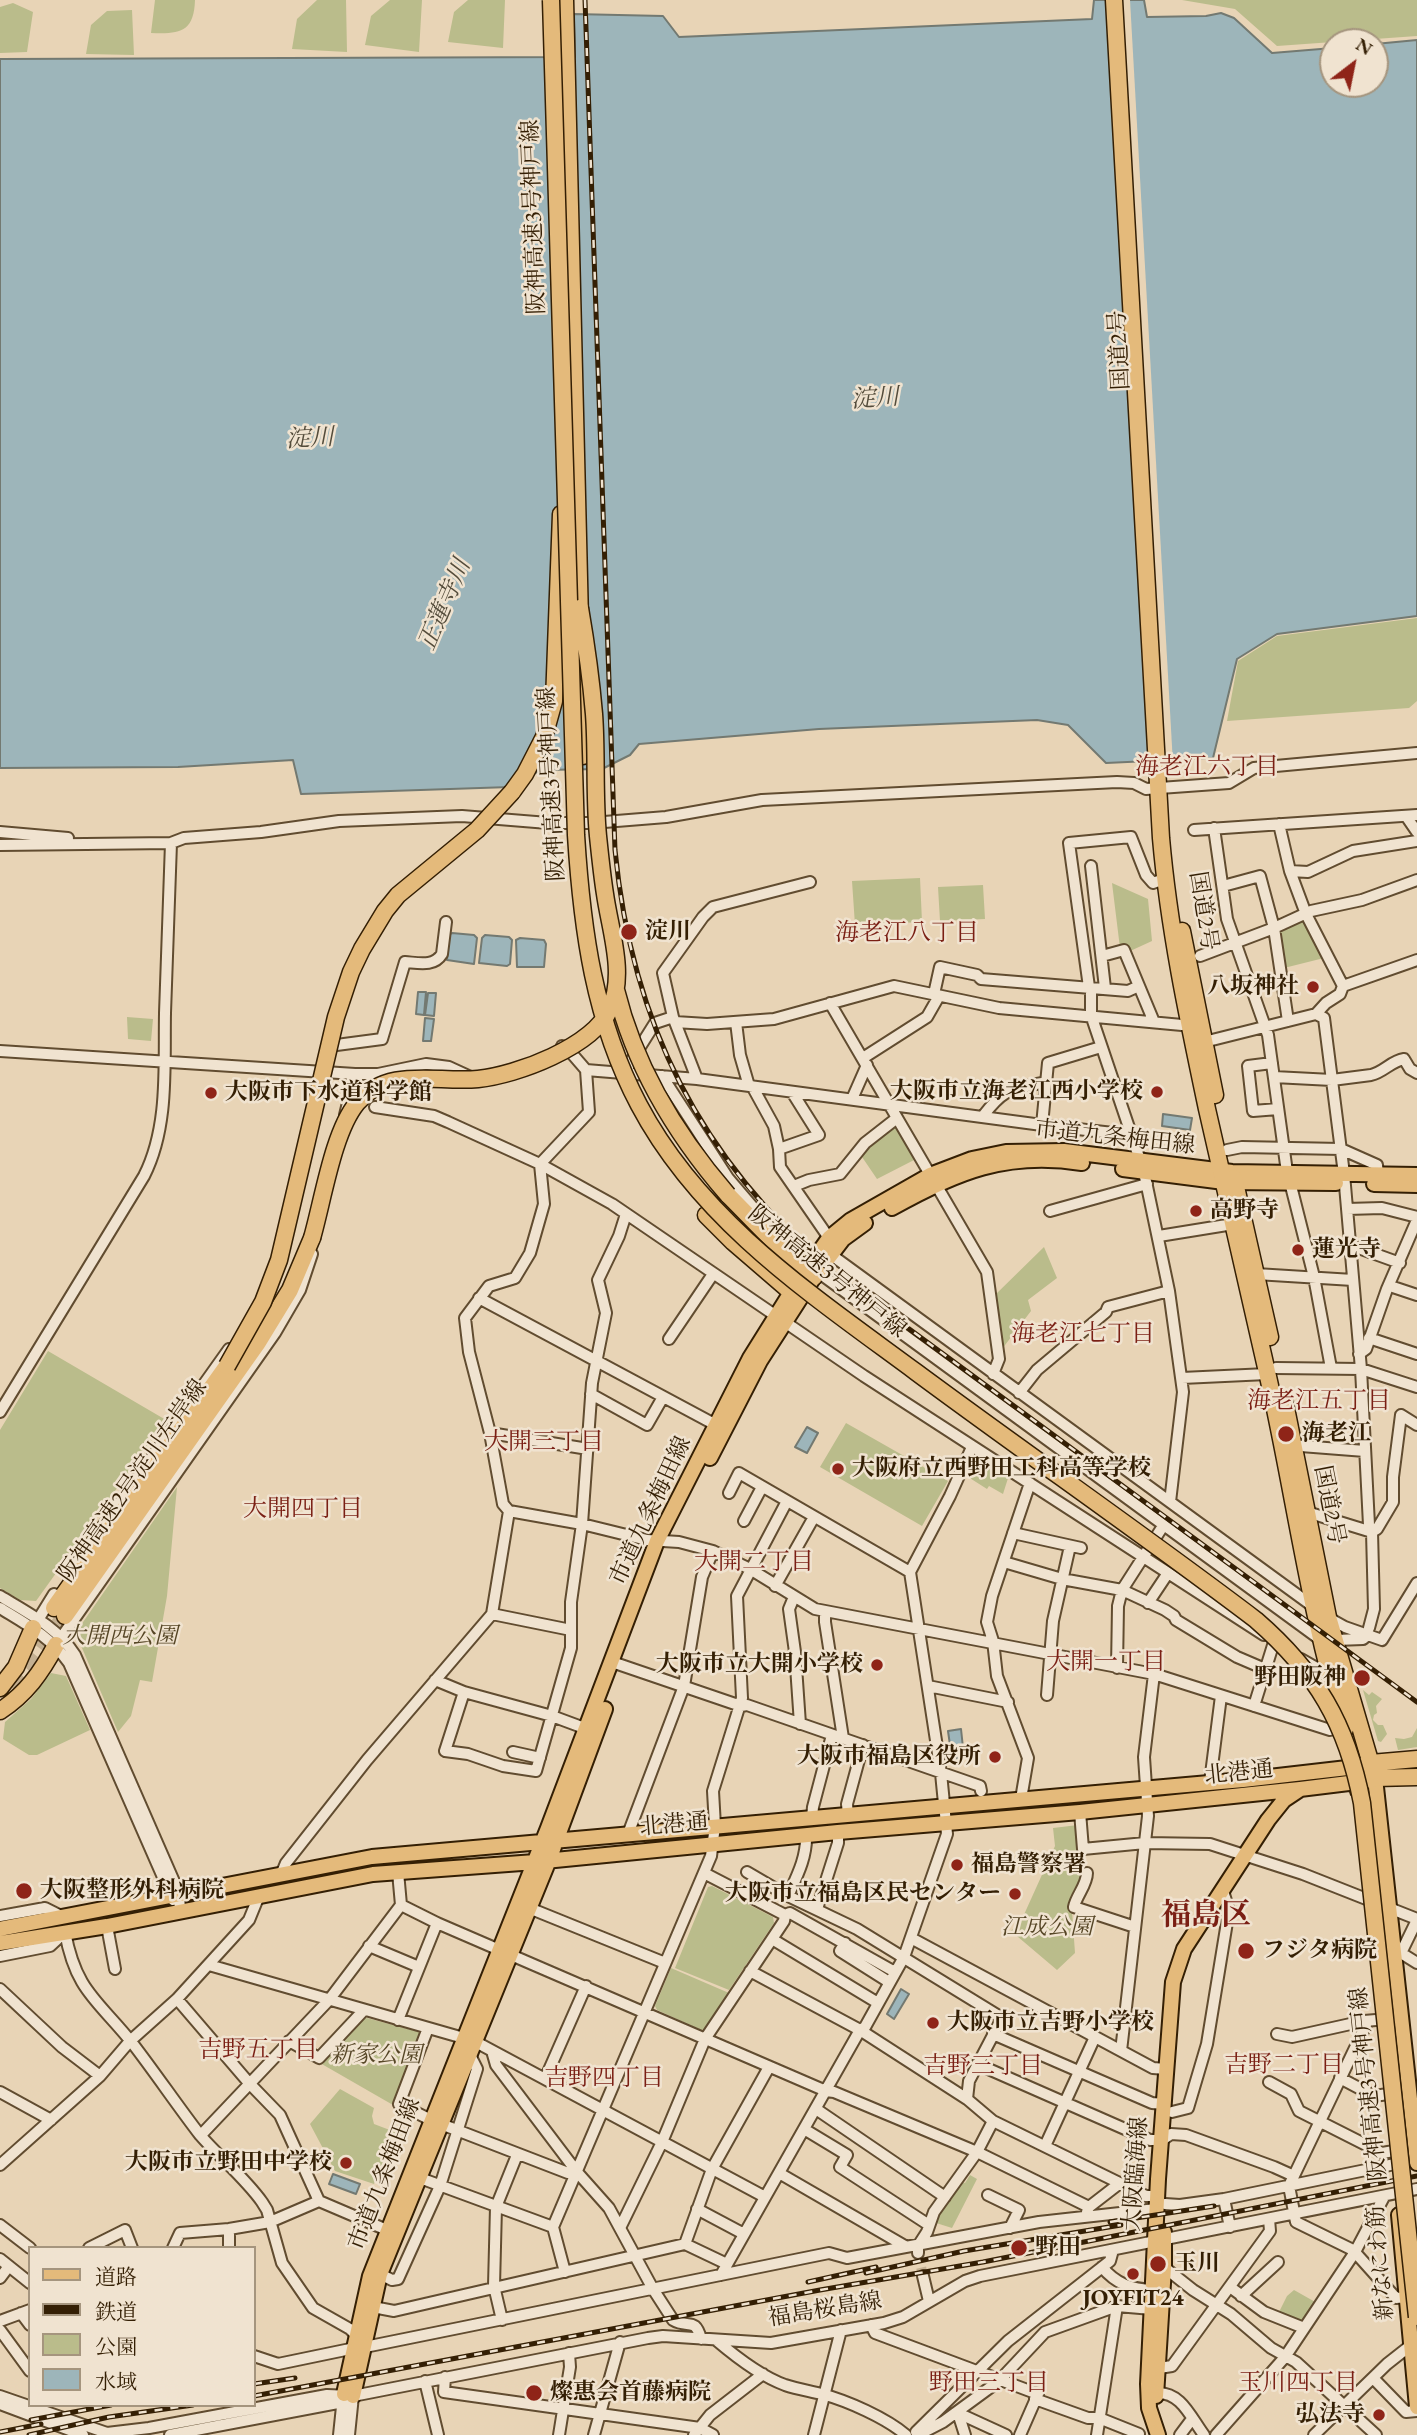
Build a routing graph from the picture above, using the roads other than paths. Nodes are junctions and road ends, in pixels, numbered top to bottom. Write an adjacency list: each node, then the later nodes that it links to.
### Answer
1 (551, 0): 5 (highway, 阪神高速3号神戸線, bridge)
2 (565, 0): 6 (highway, 阪神高速3号神戸線)
3 (1114, 0): 9 (highway, 国道2号)
4 (1123, 0): 9 (highway, 国道2号)
5 (564, 484): 8 (highway, 阪神高速3号神戸線, bridge); 113 (highway, bridge)
6 (580, 608): 8 (highway, 阪神高速3号神戸線, bridge); 113 (highway, bridge)
7 (1417, 753): 9 (street)
8 (578, 754): 96 (highway, bridge); 103 (highway, bridge); 339 (highway, 阪神高速3号神戸線); 385 (highway, 阪神高速3号神戸線, bridge)
9 (1163, 784): 17 (street); 22 (highway, 国道2号); 76 (highway, 国道2号)
10 (1412, 816): 11 (street); 15 (street)
11 (1279, 824): 12 (street); 21 (street)
12 (1214, 828): 13 (street); 25 (street)
13 (1194, 830)
14 (0, 832): 18 (street)
15 (1417, 832)
16 (1417, 841): 21 (street)
17 (171, 843): 18 (street); 50 (street)
18 (123, 844): 19 (street)
19 (0, 845)
20 (1091, 866): 30 (street)
21 (1290, 871): 26 (street)
22 (1164, 879): 35 (street); 81 (highway, 国道2号)
23 (1417, 880): 26 (street)
24 (810, 882): 41 (street)
25 (1223, 886): 28 (street); 29 (street)
26 (1306, 914): 28 (street); 34 (street)
27 (446, 922): 54 (street)
28 (1274, 928): 29 (street); 42 (street)
29 (1235, 943): 31 (street); 46 (street)
30 (1102, 956): 33 (street); 36 (street)
31 (1200, 956)
32 (1417, 960): 34 (street)
33 (1139, 986): 36 (street); 43 (street)
34 (1343, 986): 39 (street)
35 (1089, 987): 36 (street); 37 (street); 40 (street)
36 (1105, 988)
37 (937, 995): 38 (street); 40 (street); 51 (street)
38 (830, 1003): 44 (street); 51 (street)
39 (1316, 1014): 42 (street); 61 (street)
40 (1091, 1015): 43 (street); 48 (street)
41 (674, 1019): 44 (street); 55 (street); 60 (street)
42 (1288, 1021): 46 (street)
43 (1154, 1022): 45 (street)
44 (736, 1023): 63 (street)
45 (1182, 1026)
46 (1265, 1027): 47 (street); 52 (street)
47 (1212, 1040)
48 (1101, 1047): 62 (street); 72 (street)
49 (0, 1051): 50 (street)
50 (164, 1061): 54 (street); 122 (street)
51 (865, 1062): 65 (street); 66 (street)
52 (1272, 1063): 59 (street); 68 (street)
53 (586, 1070): 55 (street); 57 (street); 77 (street)
54 (326, 1072): 57 (street); 164 (street)
55 (628, 1072): 58 (street)
56 (1417, 1073): 61 (street)
57 (355, 1074): 169 (street)
58 (662, 1076): 60 (street); 96 (street)
59 (1274, 1077): 61 (street); 68 (street)
60 (697, 1079): 63 (street)
61 (1332, 1080): 75 (street)
62 (1045, 1082): 69 (street); 71 (street)
63 (751, 1086): 64 (street); 73 (street)
64 (792, 1092): 65 (street); 73 (street)
65 (852, 1099): 66 (street)
66 (888, 1104): 69 (street); 70 (street)
67 (375, 1107): 77 (street)
68 (1278, 1109): 74 (street)
69 (983, 1116): 71 (street)
70 (897, 1118): 84 (street); 86 (street)
71 (1042, 1125): 72 (street)
72 (1131, 1135): 78 (street)
73 (779, 1149): 86 (street)
74 (1284, 1149): 75 (street); 76 (street); 82 (street)
75 (1341, 1149): 79 (street); 83 (street)
76 (1227, 1150): 81 (highway, 国道2号)
77 (540, 1164): 89 (street); 105 (street)
78 (1144, 1173): 81 (main road, 市道九条梅田線); 84 (main road, 市道九条梅田線); 88 (street); 92 (street)
79 (1378, 1174): 80 (main road, 市道九条梅田線); 83 (main road, 市道九条梅田線)
80 (1417, 1175)
81 (1228, 1177): 82 (main road, 市道九条梅田線); 91 (highway, 国道2号); 98 (highway, 国道2号)
82 (1288, 1177): 83 (main road, 市道九条梅田線); 99 (street)
83 (1344, 1178): 85 (main road, 市道九条梅田線); 87 (street)
84 (933, 1180): 94 (main road, 市道九条梅田線); 116 (street)
85 (1417, 1185)
86 (794, 1186): 94 (street)
87 (1347, 1209): 90 (street); 93 (street)
88 (1050, 1211)
89 (626, 1214): 97 (street); 111 (street)
90 (1417, 1219): 95 (street)
91 (1233, 1224): 92 (street); 115 (highway, 国道2号)
92 (1159, 1236): 102 (street)
93 (1350, 1245): 95 (street); 100 (street)
94 (827, 1247): 96 (main road, 市道九条梅田線); 116 (street)
95 (1399, 1263): 101 (street)
96 (812, 1271): 103 (main road, 市道九条梅田線); 106 (main road, 市道九条梅田線); 138 (street)
97 (713, 1274): 106 (street); 108 (street)
98 (1256, 1274): 99 (street); 115 (highway, 国道2号)
99 (1314, 1277): 100 (street); 112 (street)
100 (1353, 1280): 109 (street)
101 (1390, 1286): 104 (street); 107 (street)
102 (1169, 1291): 117 (street); 119 (street)
103 (791, 1292): 106 (main road, 市道九条梅田線)
104 (1417, 1295)
105 (479, 1298): 111 (street); 125 (street)
106 (780, 1319): 123 (main road, 市道九条梅田線); 127 (street); 144 (main road, 市道九条梅田線)
107 (1369, 1338): 109 (street); 110 (street)
108 (668, 1339)
109 (1359, 1354): 114 (street)
110 (1417, 1354)
111 (597, 1361): 120 (street); 121 (street)
112 (1331, 1368): 114 (street); 115 (street)
113 (232, 1369): 161 (highway, 阪神高速2号淀川左岸線)
114 (1361, 1369): 118 (street); 129 (street)
115 (1272, 1371): 117 (street); 126 (highway, 国道2号)
116 (993, 1374): 119 (street)
117 (1182, 1378): 134 (street)
118 (1417, 1387)
119 (1020, 1393): 134 (street)
120 (592, 1394): 121 (street); 128 (street)
121 (663, 1397): 123 (street)
122 (0, 1412)
123 (716, 1425): 144 (main road, 市道九条梅田線)
124 (1417, 1425): 142 (street)
125 (490, 1433): 128 (street); 135 (street)
126 (1288, 1445): 129 (street); 136 (highway, 国道2号); 158 (highway, 国道2号)
127 (972, 1447): 130 (street); 149 (street)
128 (587, 1449): 140 (street)
129 (1366, 1451): 142 (street)
130 (1030, 1483): 143 (street); 146 (street)
131 (762, 1487): 132 (street); 133 (street); 139 (street)
132 (729, 1493)
133 (787, 1501): 137 (street); 148 (street)
134 (1168, 1501): 138 (street); 158 (street)
135 (509, 1511): 140 (street); 162 (street)
136 (1307, 1512): 142 (street); 163 (highway, 国道2号)
137 (814, 1517): 149 (street); 153 (street)
138 (1152, 1518): 141 (street)
139 (744, 1521)
140 (582, 1524): 144 (street); 166 (street)
141 (1163, 1527): 146 (street); 168 (street)
142 (1372, 1532): 167 (street)
143 (1013, 1533): 147 (street); 151 (street)
144 (662, 1541): 145 (street); 173 (main road, 市道九条梅田線)
145 (713, 1552): 148 (street); 179 (street)
146 (1143, 1557): 150 (street); 154 (street)
147 (1004, 1562): 151 (street); 170 (street)
148 (750, 1569): 153 (street); 186 (street)
149 (910, 1572): 165 (street)
150 (1168, 1573): 157 (street); 171 (street)
151 (1062, 1578): 154 (street); 172 (street)
152 (1417, 1583): 167 (street)
153 (775, 1586): 156 (street)
154 (1122, 1590): 157 (street); 174 (street)
155 (0, 1596): 164 (street)
156 (794, 1597): 160 (street); 190 (street)
157 (1148, 1603): 175 (street)
158 (1312, 1605): 163 (street); 168 (highway, 国道2号)
159 (0, 1608): 164 (street)
160 (825, 1611): 165 (street); 193 (street)
161 (60, 1612)
162 (492, 1614): 166 (street); 178 (street)
163 (1328, 1618): 167 (street); 168 (highway, 国道2号)
164 (36, 1624): 169 (street); 181 (highway)
165 (919, 1627): 170 (street); 180 (street)
166 (571, 1630): 189 (street)
167 (1369, 1631): 168 (street)
168 (1328, 1640): 177 (highway, 国道2号); 198 (highway, 国道2号)
169 (58, 1641): 188 (highway); 229 (street)
170 (993, 1641): 172 (street); 185 (street)
171 (1273, 1642): 175 (street); 177 (street)
172 (1050, 1653): 174 (street); 183 (street)
173 (616, 1663): 179 (street); 192 (main road, 市道九条梅田線); 218 (main road, 市道九条梅田線)
174 (1117, 1668): 176 (street)
175 (1265, 1669): 187 (street)
176 (1154, 1674): 184 (street); 202 (street)
177 (1329, 1675): 191 (highway, 国道2号)
178 (435, 1680): 182 (street); 227 (street)
179 (684, 1686): 186 (street); 216 (street)
180 (928, 1686): 185 (street); 199 (street)
181 (0, 1688)
182 (464, 1692): 189 (street); 196 (street)
183 (1047, 1695)
184 (1221, 1696): 187 (street); 201 (street)
185 (1008, 1702): 206 (street)
186 (741, 1706): 190 (street); 214 (street)
187 (1254, 1706): 191 (street)
188 (0, 1711)
189 (552, 1716): 192 (street); 196 (street)
190 (800, 1724): 193 (street)
191 (1344, 1725): 198 (highway, 国道2号)
192 (587, 1729): 218 (main road, 市道九条梅田線)
193 (838, 1737): 194 (street); 211 (street)
194 (863, 1745): 199 (street); 210 (street)
195 (513, 1752): 196 (street)
196 (540, 1758)
197 (1417, 1759): 198 (highway)
198 (1365, 1772): 200 (highway); 201 (main road, 北港通); 203 (main road, 北港通); 232 (main road, 新なにわ筋); 235 (main road)
199 (941, 1773): 204 (street); 208 (street)
200 (1417, 1777)
201 (1210, 1782): 202 (main road, 北港通)
202 (1145, 1787): 206 (main road, 北港通); 207 (street)
203 (1300, 1789): 205 (main road, 北港通); 212 (main road, 大阪臨海線)
204 (981, 1791)
205 (1253, 1794): 207 (main road, 北港通); 212 (main road)
206 (1021, 1799): 208 (main road, 北港通)
207 (1147, 1805): 209 (main road, 北港通); 219 (street)
208 (945, 1806): 210 (main road, 北港通); 213 (street)
209 (1080, 1812): 213 (main road, 北港通); 219 (street)
210 (848, 1815): 211 (main road, 北港通)
211 (812, 1818): 214 (main road, 北港通)
212 (1268, 1820): 221 (main road, 大阪臨海線)
213 (947, 1824): 215 (main road, 北港通); 247 (street)
214 (715, 1826): 216 (main road, 北港通); 220 (street)
215 (838, 1832): 217 (main road, 北港通); 236 (street)
216 (628, 1835): 218 (main road, 北港通)
217 (806, 1835): 220 (main road, 北港通); 230 (street)
218 (549, 1842): 222 (main road, 市道九条梅田線); 227 (main road, 北港通)
219 (1145, 1843): 221 (street); 244 (street)
220 (713, 1844): 222 (main road, 北港通); 225 (street)
221 (1245, 1856): 228 (main road, 大阪臨海線); 232 (street)
222 (542, 1861): 223 (main road, 北港通); 234 (main road, 市道九条梅田線); 251 (main road, 市道九条梅田線)
223 (398, 1872): 231 (main road, 北港通); 233 (street)
224 (747, 1872): 230 (street)
225 (704, 1873): 238 (street); 255 (street)
226 (1087, 1874): 244 (street)
227 (281, 1875): 229 (main road, 北港通)
228 (1223, 1891): 246 (main road, 大阪臨海線); 298 (street)
229 (174, 1894): 237 (street); 242 (main road, 北港通)
230 (788, 1896): 236 (street)
231 (258, 1898): 237 (main road, 北港通); 257 (street)
232 (1370, 1899): 235 (street); 271 (main road, 新なにわ筋)
233 (401, 1905): 241 (street); 250 (street)
234 (529, 1908): 251 (main road, 市道九条梅田線); 255 (street)
235 (1390, 1908): 240 (street); 252 (main road)
236 (817, 1909): 254 (street)
237 (180, 1911): 243 (main road, 北港通)
238 (785, 1915): 248 (street); 261 (street)
239 (0, 1916): 242 (street)
240 (1417, 1919): 252 (street)
241 (437, 1923): 251 (street); 258 (street)
242 (64, 1924): 243 (main road, 北港通); 245 (main road, 北港通); 249 (main road, 北港通); 253 (street); 279 (street)
243 (107, 1926): 259 (street)
244 (1135, 1927): 283 (street)
245 (0, 1929)
246 (1196, 1933): 286 (main road, 大阪臨海線); 298 (main road, 大阪臨海線)
247 (911, 1938): 254 (street); 277 (street)
248 (772, 1939): 260 (street); 266 (street)
249 (0, 1943)
250 (369, 1946): 258 (street); 265 (street)
251 (506, 1952): 262 (street); 281 (main road, 市道九条梅田線)
252 (1397, 1954): 256 (street); 269 (main road)
253 (0, 1956)
254 (904, 1957): 261 (street); 275 (street)
255 (665, 1963): 268 (street)
256 (1417, 1963)
257 (209, 1965): 264 (street); 265 (street)
258 (419, 1967): 270 (street)
259 (115, 1969)
260 (750, 1972): 274 (street); 278 (street)
261 (892, 1977): 266 (street)
262 (586, 1986): 268 (street); 290 (street)
263 (0, 1989): 288 (street)
264 (177, 1999): 279 (street); 292 (street)
265 (329, 2000): 267 (street); 280 (street)
266 (878, 2003): 274 (street)
267 (364, 2010): 270 (street); 280 (street)
268 (644, 2011): 278 (street); 301 (street)
269 (1400, 2018): 271 (street); 299 (main road)
270 (398, 2020): 273 (street)
271 (1382, 2020): 276 (street); 295 (main road, 新なにわ筋)
272 (1366, 2025): 289 (street)
273 (428, 2028): 281 (street); 304 (street)
274 (860, 2030): 293 (street); 296 (street)
275 (993, 2034): 284 (street); 287 (street)
276 (1277, 2034)
277 (1095, 2037): 283 (street); 287 (street)
278 (705, 2039): 285 (street); 311 (street)
279 (130, 2041): 288 (street); 309 (street)
280 (289, 2041): 292 (street)
281 (469, 2045): 282 (street); 304 (main road, 市道九条梅田線); 308 (street)
282 (492, 2051): 290 (street); 319 (street)
283 (1121, 2051): 286 (street)
284 (978, 2064): 296 (street); 297 (street)
285 (769, 2067): 293 (street); 318 (street)
286 (1166, 2068): 298 (main road, 大阪臨海線)
287 (1079, 2071): 297 (street); 298 (street)
288 (100, 2076): 302 (street)
289 (1340, 2078): 295 (street); 305 (street)
290 (545, 2079): 301 (street)
291 (1269, 2082): 305 (street)
292 (249, 2083): 309 (street); 331 (street)
293 (826, 2091): 300 (street); 313 (street)
294 (0, 2092): 302 (street)
295 (1388, 2094): 315 (main road, 新なにわ筋)
296 (967, 2099): 303 (street)
297 (1065, 2103): 310 (street); 312 (street)
298 (1168, 2108): 310 (main road, 大阪臨海線)
299 (1414, 2108): 306 (main road)
300 (816, 2109): 307 (street); 329 (street)
301 (603, 2110): 311 (street); 319 (street)
302 (51, 2120): 317 (street)
303 (993, 2121): 312 (street); 313 (street)
304 (436, 2122): 308 (street); 321 (main road, 市道九条梅田線); 347 (main road, 市道九条梅田線)
305 (1321, 2122): 315 (street); 322 (street)
306 (1415, 2127): 316 (main road)
307 (804, 2129): 320 (street); 341 (street)
308 (457, 2132): 314 (street); 324 (street)
309 (201, 2135): 338 (street)
310 (1166, 2137): 322 (street); 332 (main road, 大阪臨海線)
311 (662, 2142): 318 (street); 344 (street)
312 (1045, 2146): 323 (street)
313 (977, 2152): 329 (street); 335 (street)
314 (517, 2155): 319 (street); 333 (street)
315 (1395, 2157): 322 (street); 327 (main road, 新なにわ筋)
316 (1417, 2161)
317 (0, 2165)
318 (712, 2169): 328 (street); 334 (street)
319 (577, 2172): 342 (street); 344 (street)
320 (779, 2173): 328 (street); 357 (street)
321 (419, 2178): 324 (street); 347 (main road, 市道九条梅田線)
322 (1292, 2181): 330 (street); 336 (street)
323 (1120, 2183): 332 (street); 335 (street)
324 (440, 2186): 333 (street); 349 (street)
325 (1417, 2189): 327 (street, 福島桜島線)
326 (988, 2195): 345 (street)
327 (1391, 2195): 336 (street, 福島桜島線); 360 (street); 378 (main road, 新なにわ筋)
328 (765, 2197): 348 (street)
329 (945, 2197): 341 (street)
330 (1224, 2199): 332 (street); 343 (street)
331 (319, 2201): 338 (street); 347 (street)
332 (1159, 2203): 335 (street); 350 (main road, 大阪臨海線)
333 (496, 2207): 342 (street); 373 (street)
334 (697, 2209): 348 (street); 351 (street)
335 (1086, 2213): 345 (street)
336 (1293, 2214): 337 (street, 福島桜島線); 360 (street)
337 (1269, 2219): 343 (street, 福島桜島線); 374 (street)
338 (270, 2222): 346 (street); 396 (street)
339 (1417, 2224)
340 (0, 2225): 352 (street)
341 (929, 2225): 358 (street)
342 (553, 2227): 367 (street)
343 (1230, 2227): 350 (street, 福島桜島線)
344 (620, 2228): 361 (street)
345 (1010, 2228): 358 (street)
346 (229, 2229): 355 (street); 356 (street)
347 (393, 2231): 349 (street); 368 (main road, 市道九条梅田線); 396 (main road, 市道九条梅田線)
348 (744, 2234): 364 (street)
349 (417, 2239): 368 (street)
350 (1159, 2240): 359 (street, 福島桜島線); 366 (main road, 大阪臨海線); 376 (main road, 大阪臨海線)
351 (685, 2244): 361 (street); 364 (street)
352 (28, 2246)
353 (93, 2246): 354 (street)
354 (131, 2246)
355 (174, 2246)
356 (229, 2246)
357 (905, 2246): 358 (street); 369 (street)
358 (918, 2250)
359 (1113, 2250): 365 (street); 379 (street, 福島桜島線)
360 (1355, 2252): 378 (street); 389 (street)
361 (634, 2254): 367 (street); 375 (street)
362 (4, 2262): 371 (street); 372 (street)
363 (1278, 2262): 377 (street)
364 (727, 2264): 369 (street)
365 (1102, 2267): 376 (street); 402 (street)
366 (1164, 2267): 380 (street); 401 (main road, 大阪臨海線)
367 (565, 2272): 373 (street)
368 (380, 2274): 381 (main road, 市道九条梅田線)
369 (721, 2275): 375 (street)
370 (923, 2276): 379 (street)
371 (0, 2277)
372 (28, 2281)
373 (494, 2286): 381 (street); 386 (street)
374 (1230, 2287): 377 (street); 380 (street)
375 (653, 2288): 386 (street); 392 (street)
376 (1153, 2290): 383 (main road, 大阪臨海線)
377 (1241, 2297): 389 (street)
378 (1408, 2297): 395 (main road, 新なにわ筋)
379 (929, 2301): 388 (street, 福島桜島線)
380 (1218, 2305): 399 (street); 401 (street)
381 (373, 2306): 396 (main road, 市道九条梅田線)
382 (1117, 2306): 383 (street); 407 (street); 420 (street)
383 (1152, 2309): 423 (main road, 大阪臨海線)
384 (25, 2312): 387 (street)
385 (1417, 2317)
386 (502, 2320): 396 (street)
387 (0, 2321)
388 (871, 2325): 391 (street, 福島桜島線); 402 (street)
389 (1304, 2328): 399 (street)
390 (0, 2330): 400 (street)
391 (841, 2330): 393 (street, 福島桜島線); 409 (street)
392 (701, 2339): 393 (street, 福島桜島線); 394 (street, 福島桜島線)
393 (716, 2340): 403 (street)
394 (620, 2342): 397 (street, 福島桜島線); 419 (street)
395 (1414, 2342): 405 (street); 415 (main road, 新なにわ筋)
396 (359, 2344): 398 (street); 410 (main road, 市道九条梅田線)
397 (569, 2353): 404 (street, 福島桜島線); 417 (street)
398 (256, 2357)
399 (1285, 2357): 414 (street); 444 (street)
400 (28, 2368)
401 (1159, 2368): 408 (main road, 大阪臨海線)
402 (975, 2372): 407 (street); 436 (street)
403 (763, 2374): 409 (street); 424 (street)
404 (444, 2377): 406 (street, 福島桜島線); 417 (street)
405 (1373, 2378): 414 (street); 415 (street)
406 (425, 2381): 410 (street, 福島桜島線); 430 (street)
407 (999, 2381): 411 (street); 418 (street)
408 (1156, 2393): 421 (street); 423 (main road, 大阪臨海線)
409 (825, 2395): 434 (street); 435 (street)
410 (346, 2397): 422 (street, 福島桜島線); 428 (street); 429 (street)
411 (1037, 2397): 420 (street); 439 (street)
412 (0, 2399): 413 (street, 福島桜島線); 426 (street, 福島桜島線)
413 (28, 2405)
414 (1345, 2406): 445 (street); 446 (street)
415 (1417, 2409)
416 (50, 2410): 425 (street, 福島桜島線)
417 (563, 2410): 419 (street); 431 (street)
418 (958, 2413): 436 (street); 437 (street); 438 (street)
419 (599, 2415): 424 (street); 432 (street)
420 (1099, 2418): 440 (street); 441 (street)
421 (1192, 2419): 442 (street); 443 (street)
422 (218, 2426): 425 (street, 福島桜島線); 427 (street, 福島桜島線)
423 (1156, 2429): 441 (street)
424 (697, 2431): 433 (street)
425 (141, 2432)
426 (83, 2435)
427 (170, 2435)
428 (340, 2435)
429 (349, 2435)
430 (438, 2435)
431 (559, 2435)
432 (594, 2435)
433 (713, 2435)
434 (814, 2435)
435 (906, 2435)
436 (916, 2435)
437 (965, 2435)
438 (1006, 2435)
439 (1020, 2435)
440 (1097, 2435)
441 (1138, 2435)
442 (1180, 2435)
443 (1204, 2435)
444 (1216, 2435)
445 (1314, 2435)
446 (1376, 2435)

